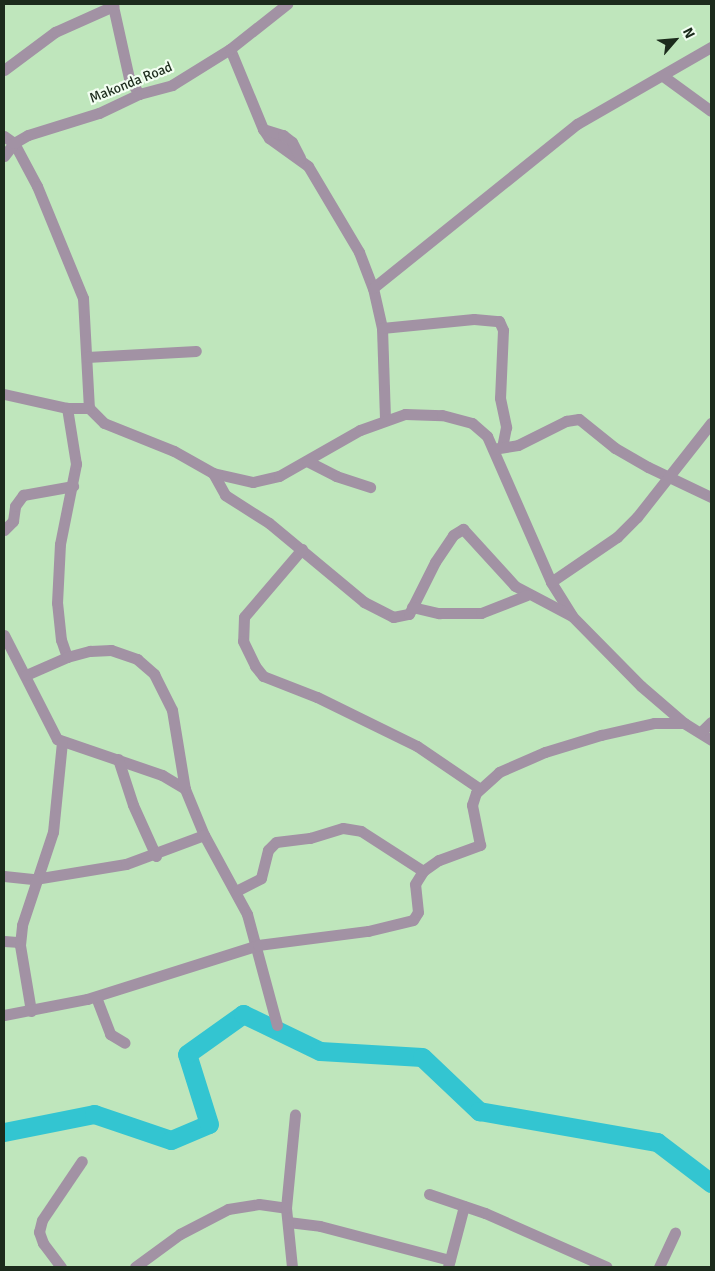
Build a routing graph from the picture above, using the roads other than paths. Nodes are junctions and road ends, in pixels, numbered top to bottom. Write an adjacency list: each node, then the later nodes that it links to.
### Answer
1 (287, 4): 3 (street, Makonda Road)
2 (711, 47): 5 (street)
3 (230, 49): 6 (street, Makonda Road); 11 (street)
4 (4, 70): 6 (street)
5 (663, 76): 7 (street); 11 (street)
6 (139, 94): 9 (street, Makonda Road)
7 (711, 111)
8 (4, 136): 9 (street)
9 (14, 143): 10 (street, Makonda Road); 14 (street)
10 (4, 156)
11 (373, 288): 12 (street)
12 (382, 328): 18 (street); 20 (street)
13 (196, 351): 14 (street)
14 (87, 357): 17 (street)
15 (4, 394): 16 (street)
16 (67, 408): 17 (street); 24 (street)
17 (89, 408): 22 (street)
18 (386, 419): 20 (street); 21 (street)
19 (711, 423): 23 (street)
20 (498, 448): 23 (street); 29 (street)
21 (307, 461): 22 (street); 25 (street)
22 (213, 473): 28 (street)
23 (670, 478): 26 (street); 29 (street)
24 (73, 486): 27 (street); 34 (street)
25 (370, 487)
26 (711, 497)
27 (4, 530)
28 (302, 549): 31 (street); 43 (street)
29 (551, 582): 32 (street)
30 (527, 595): 31 (street); 31 (street); 32 (street)
31 (412, 607)
32 (572, 616): 37 (street)
33 (4, 635): 35 (street)
34 (67, 657): 35 (street); 42 (street)
35 (26, 676): 40 (street)
36 (711, 722): 38 (street)
37 (684, 724): 38 (street); 43 (street)
38 (701, 732): 39 (street)
39 (711, 740)
40 (62, 742): 41 (street); 48 (street)
41 (118, 759): 42 (street); 45 (street)
42 (185, 789): 44 (street)
43 (480, 789): 46 (street)
44 (204, 835): 45 (street); 49 (street)
45 (156, 856): 48 (street)
46 (422, 871): 49 (street); 52 (street)
47 (4, 876): 48 (street)
48 (35, 879): 51 (street)
49 (236, 890): 52 (street)
50 (4, 941): 51 (street)
51 (20, 942): 54 (street)
52 (258, 945): 53 (street); 56 (street)
53 (96, 997): 54 (street); 57 (street)
54 (31, 1011): 55 (street)
55 (4, 1015)
56 (277, 1025)
57 (125, 1043)
58 (295, 1114): 62 (street)
59 (82, 1161): 66 (street)
60 (429, 1194): 61 (street)
61 (464, 1206): 65 (street); 69 (street)
62 (286, 1208): 63 (street); 67 (street)
63 (288, 1222): 65 (street); 68 (street)
64 (675, 1232): 70 (street)
65 (449, 1263)
66 (61, 1267)
67 (135, 1267)
68 (292, 1267)
69 (604, 1267)
70 (659, 1267)

